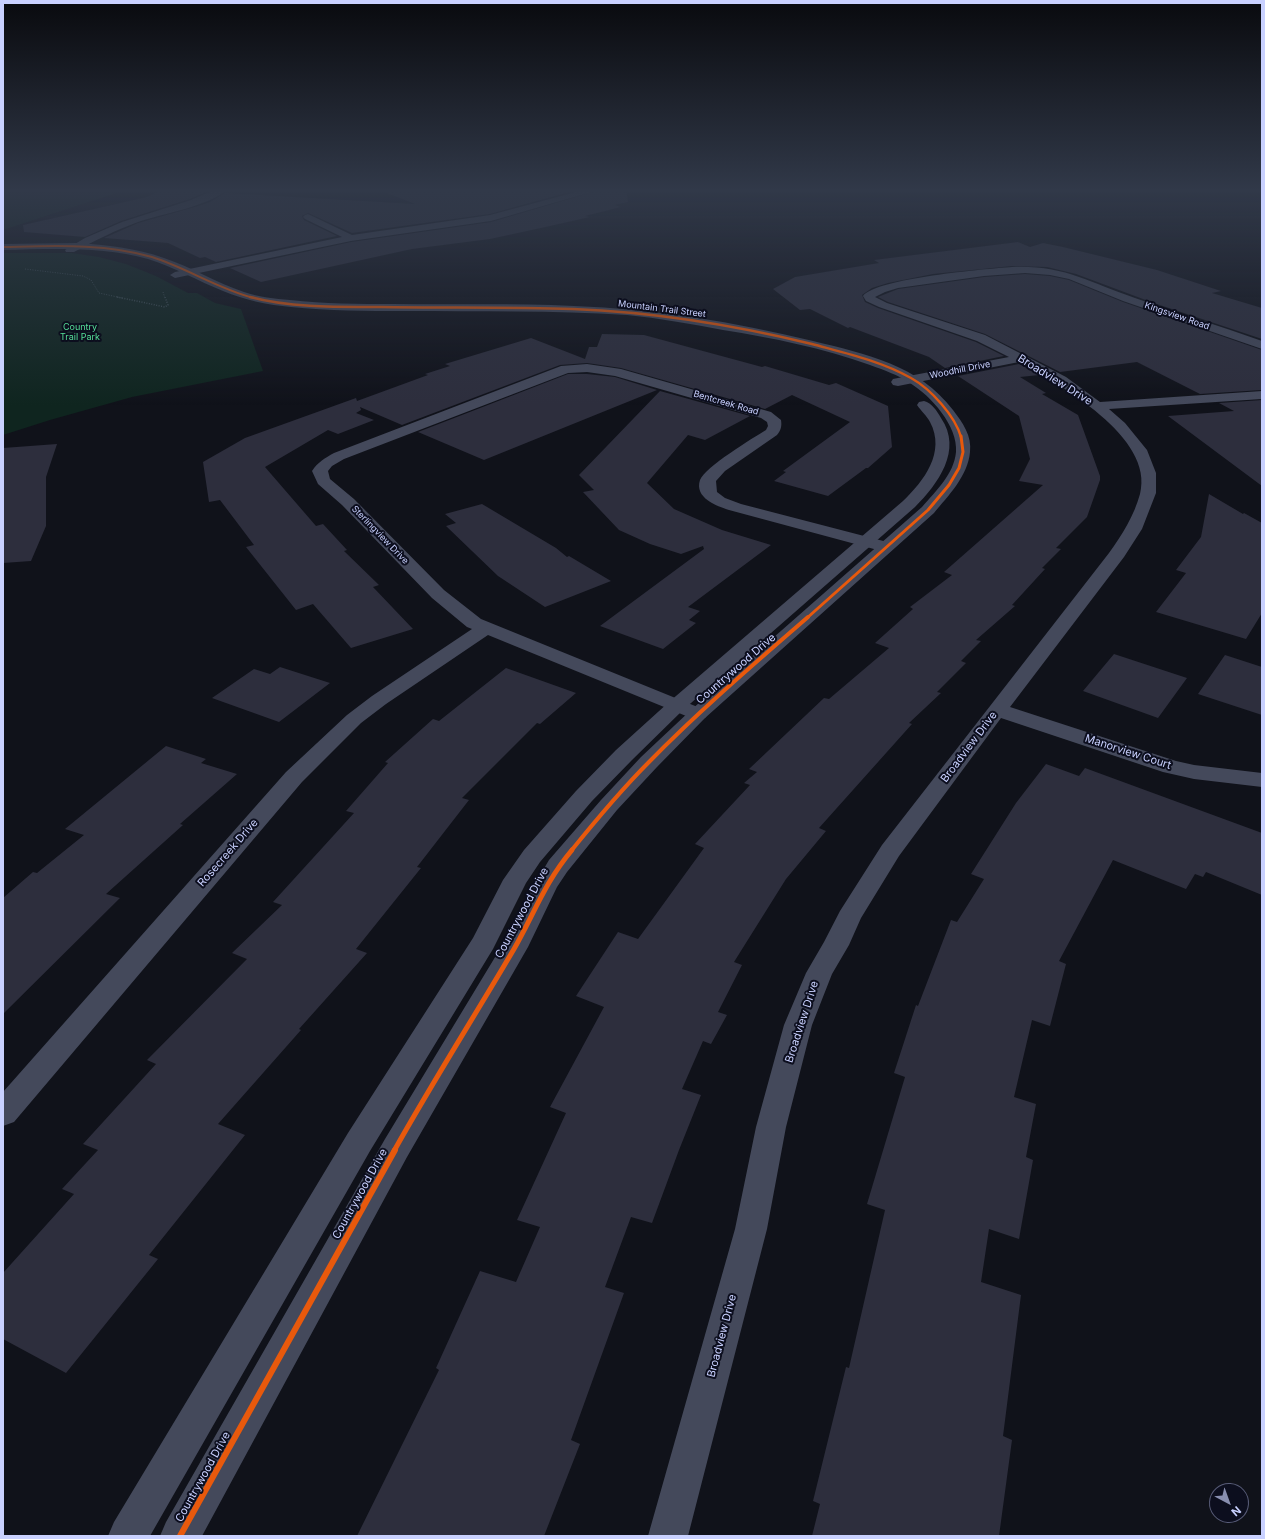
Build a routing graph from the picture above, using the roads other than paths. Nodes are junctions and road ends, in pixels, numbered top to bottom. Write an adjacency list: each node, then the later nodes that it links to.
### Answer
1 (138, 261): 6 (street, Mountain Trail Street)
2 (161, 261): 5 (street, Mountain Trail Street)
3 (243, 261): 5 (street)
4 (1047, 271): 7 (street, Kingsview Road); 8 (street, Broadview Drive)
5 (190, 272): 6 (street); 10 (street, Mountain Trail Street)
6 (175, 275): 10 (street, Mountain Trail Street)
7 (1262, 345)
8 (1021, 358): 10 (street, Woodhill Drive); 12 (street, Broadview Drive)
9 (580, 368): 13 (street, Bentcreek Road); 14 (street, Sterlingview Drive)
10 (905, 380): 13 (street, Countrywood Drive)
11 (1262, 395): 12 (street)
12 (1098, 406): 16 (street, Broadview Drive)
13 (875, 545): 15 (street, Countrywood Drive)
14 (485, 629): 15 (street, Sterlingview Drive); 18 (street, Rosecreek Drive)
15 (687, 710): 19 (street, Countrywood Drive); 20 (street, Countrywood Drive)
16 (997, 710): 17 (street, Manorview Court); 21 (street, Broadview Drive)
17 (1262, 780)
18 (3, 1113)
19 (128, 1536)
20 (180, 1536)
21 (668, 1536)

